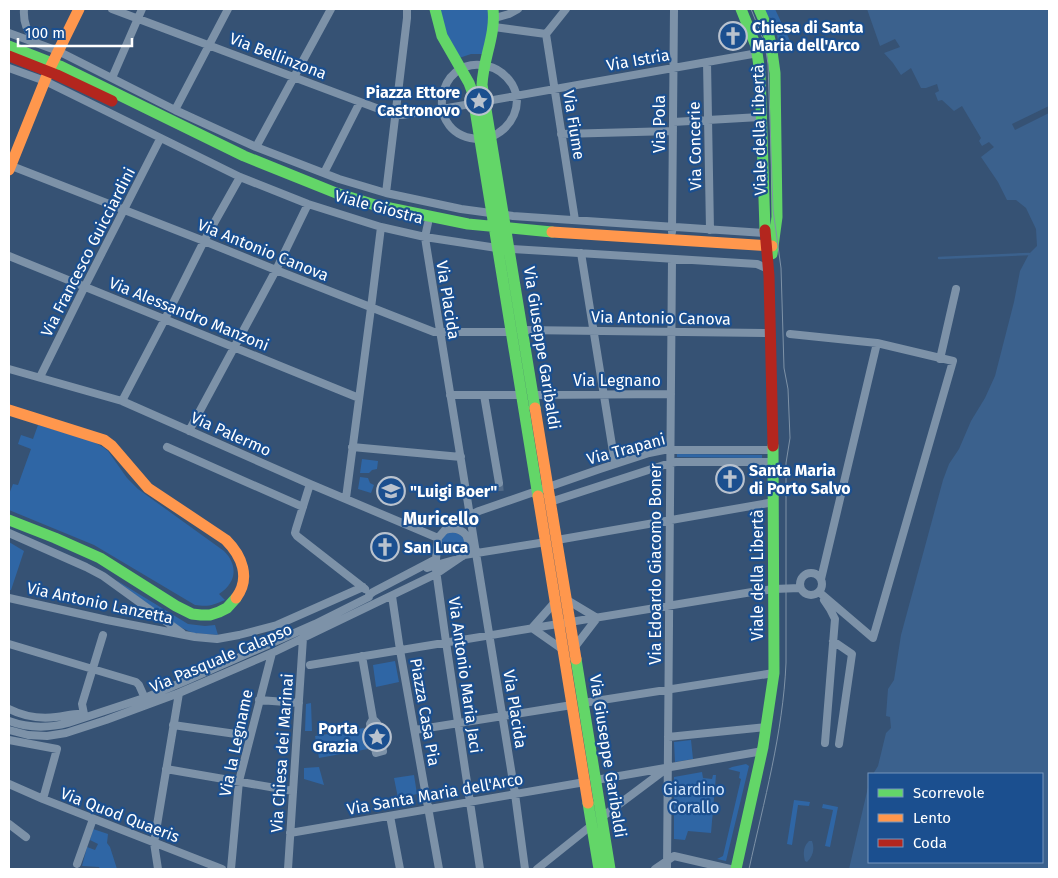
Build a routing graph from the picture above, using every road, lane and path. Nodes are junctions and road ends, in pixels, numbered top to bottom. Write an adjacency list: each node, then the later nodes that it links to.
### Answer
1 (24, 9): 18 (street)
2 (79, 9): 21 (main road)
3 (112, 9): 14 (street, Via Bellinzona)
4 (142, 9): 14 (street)
5 (228, 9): 19 (street)
6 (331, 9): 30 (street)
7 (407, 9): 38 (street)
8 (435, 9): 26 (main road)
9 (518, 9): 15 (street)
10 (566, 9): 17 (street)
11 (674, 9): 28 (street, Via Pola)
12 (741, 9): 22 (main road, Viale della Libertà)
13 (758, 9): 68 (main road, Viale della Libertà)
14 (138, 18): 19 (street, Via Bellinzona); 31 (street)
15 (494, 18): 17 (street); 24 (main road)
16 (9, 34): 18 (street, Viale Giostra)
17 (546, 34): 32 (street, Via Fiume)
18 (37, 44): 21 (street, Viale Giostra)
19 (209, 45): 30 (street, Via Bellinzona); 37 (street)
20 (9, 46): 29 (main road, Viale Giostra)
21 (58, 51): 29 (main road); 31 (street, Viale Giostra)
22 (758, 54): 25 (street, Via Istria); 39 (main road, Viale della Libertà)
23 (9, 56): 29 (main road, Viale Giostra)
24 (485, 62): 26 (street); 33 (street); 35 (main road)
25 (708, 62): 28 (street, Via Istria); 40 (street, Via Concerie)
26 (460, 66): 35 (main road); 36 (street)
27 (9, 68): 29 (street, Viale Giostra)
28 (674, 68): 32 (street, Via Istria); 41 (street, Via Pola)
29 (49, 72): 45 (street, Viale Giostra); 47 (main road); 55 (main road, Viale Giostra); 59 (main road, Viale Giostra)
30 (294, 77): 34 (street, Via Bellinzona); 46 (street)
31 (112, 78): 37 (street, Viale Giostra)
32 (554, 89): 33 (street, Via Istria); 43 (street, Via Fiume)
33 (519, 95): 35 (street, Via Istria); 44 (street)
34 (360, 102): 38 (street, Via Bellinzona); 48 (street)
35 (479, 102): 36 (street, Via Bellinzona); 44 (main road, Via Giuseppe Garibaldi)
36 (439, 109): 38 (street, Via Bellinzona); 44 (street)
37 (175, 110): 46 (street, Viale Giostra)
38 (395, 115): 50 (street)
39 (760, 117): 40 (street); 60 (main road, Viale della Libertà)
40 (708, 120): 41 (street); 58 (street, Via Concerie)
41 (673, 122): 42 (street, Via Pola)
42 (673, 131): 43 (street); 57 (street, Via Pola)
43 (561, 134): 54 (street, Via Fiume)
44 (485, 138): 53 (main road, Via Giuseppe Garibaldi)
45 (160, 139): 49 (street, Viale Giostra); 52 (street, Via Francesco Guicciardini)
46 (256, 147): 48 (street, Viale Giostra)
47 (9, 167): 52 (street, Via Antonio Canova)
48 (324, 173): 50 (street, Viale Giostra)
49 (240, 177): 51 (street, Viale Giostra); 63 (street)
50 (386, 193): 53 (street, Viale Giostra)
51 (308, 204): 56 (street, Viale Giostra); 69 (street)
52 (124, 210): 63 (street, Via Antonio Canova); 70 (street, Via Francesco Guicciardini)
53 (498, 214): 54 (street, Viale Giostra); 59 (main road, Via Giuseppe Garibaldi)
54 (575, 220): 57 (street, Viale Giostra)
55 (428, 223): 59 (main road, Viale Giostra); 61 (street)
56 (381, 227): 61 (street, Viale Giostra); 72 (street)
57 (672, 227): 58 (street, Viale Giostra); 62 (street, Via Pola)
58 (710, 230): 60 (street, Viale Giostra)
59 (501, 231): 62 (main road, Viale Giostra); 64 (main road, Via Giuseppe Garibaldi); 68 (main road, Viale Giostra)
60 (764, 234): 68 (main road, Viale della Libertà)
61 (425, 237): 64 (street, Viale Giostra); 76 (street, Via Placida)
62 (672, 239): 68 (main road, Viale Giostra)
63 (204, 241): 69 (street, Via Antonio Canova); 73 (street)
64 (503, 248): 65 (street, Viale Giostra); 74 (main road, Via Giuseppe Garibaldi)
65 (581, 253): 67 (street, Viale Giostra); 75 (street)
66 (9, 256): 70 (street, Via Alessandro Manzoni)
67 (672, 259): 68 (street, Viale Giostra); 77 (street, Via Edoardo Giacomo Boner)
68 (768, 259): 78 (main road, Viale della Libertà)
69 (276, 270): 72 (street, Via Antonio Canova); 81 (street)
70 (85, 286): 73 (street, Via Alessandro Manzoni); 84 (street, Via Francesco Guicciardini)
71 (956, 289): 82 (street)
72 (371, 308): 76 (street, Via Antonio Canova); 90 (street)
73 (165, 319): 81 (street, Via Alessandro Manzoni); 91 (street)
74 (517, 331): 75 (street, Via Antonio Canova); 76 (street, Via Antonio Canova); 89 (main road, Via Giuseppe Garibaldi)
75 (593, 331): 77 (street, Via Antonio Canova); 85 (street)
76 (439, 332): 87 (street, Via Placida)
77 (671, 332): 78 (street, Via Antonio Canova); 86 (street, Via Edoardo Giacomo Boner)
78 (770, 333): 97 (main road, Viale della Libertà)
79 (790, 334): 80 (street)
80 (877, 343): 82 (street); 122 (street)
81 (234, 346): 90 (street, Via Alessandro Manzoni); 93 (street)
82 (940, 358): 126 (street)
83 (9, 368): 84 (street, Via Palermo)
84 (40, 378): 91 (street, Via Palermo)
85 (603, 394): 86 (street, Via Legnano); 89 (street, Via Legnano); 100 (street)
86 (670, 394): 96 (street, Via Edoardo Giacomo Boner)
87 (450, 395): 88 (street, Via Legnano); 98 (street, Via Placida)
88 (484, 395): 89 (street, Via Legnano); 101 (street)
89 (527, 395): 103 (main road, Via Giuseppe Garibaldi)
90 (359, 398): 94 (street)
91 (122, 401): 93 (street, Via Palermo)
92 (9, 410): 109 (main road)
93 (189, 431): 102 (street, Via Palermo)
94 (352, 447): 98 (street); 104 (street)
95 (167, 448): 107 (street)
96 (670, 450): 97 (street, Via Trapani); 99 (street, Via Edoardo Giacomo Boner); 100 (street, Via Trapani)
97 (773, 456): 99 (street, Via Trapani); 106 (main road, Viale della Libertà)
98 (461, 457): 108 (street, Via Placida)
99 (670, 463): 105 (street, Via Trapani); 110 (street, Via Edoardo Giacomo Boner)
100 (615, 464): 103 (street, Via Trapani)
101 (498, 483)
102 (310, 484): 104 (street, Via Palermo); 107 (street)
103 (542, 488): 105 (main road, Via Giuseppe Garibaldi); 108 (street, Via Trapani); 115 (main road, Via Giuseppe Garibaldi)
104 (346, 498): 113 (street, Via Palermo)
105 (550, 502): 115 (main road, Via Giuseppe Garibaldi)
106 (774, 502): 110 (street); 125 (main road, Viale della Libertà)
107 (303, 507): 123 (street)
108 (470, 514): 111 (street, Via Trapani); 117 (street, Via Placida)
109 (9, 520)
110 (669, 520): 115 (street); 131 (street, Via Edoardo Giacomo Boner)
111 (444, 530): 113 (street); 114 (street)
112 (9, 533): 136 (street)
113 (438, 538): 116 (street)
114 (468, 538): 117 (street); 118 (street)
115 (551, 541): 117 (street); 130 (main road, Via Giuseppe Garibaldi)
116 (437, 549): 119 (street); 120 (street, Via Antonio Maria Jaci)
117 (475, 553): 118 (street); 137 (street, Via Placida)
118 (464, 555): 119 (street); 121 (street, Via Pasquale Calapso)
119 (454, 560): 120 (street)
120 (436, 562): 121 (street, Via Antonio Maria Jaci); 127 (street)
121 (436, 574): 128 (street, Via Pasquale Calapso); 140 (street, Via Antonio Maria Jaci)
122 (821, 578): 124 (street); 126 (street)
123 (363, 587): 127 (street); 136 (street, Via Antonio Lanzetta)
124 (800, 588): 125 (street); 126 (street)
125 (774, 589): 131 (street); 148 (main road, Viale della Libertà)
126 (819, 592): 139 (street)
127 (370, 595): 151 (street); 160 (street)
128 (392, 596): 138 (street, Via Pasquale Calapso); 143 (street, Piazza Casa Pia)
129 (9, 599): 136 (street, Via Antonio Lanzetta)
130 (561, 601): 132 (street); 133 (main road, Via Giuseppe Garibaldi); 134 (street)
131 (669, 606): 132 (street); 149 (street, Via Edoardo Giacomo Boner)
132 (597, 618): 133 (street); 142 (street)
133 (564, 623): 134 (street); 142 (main road, Via Giuseppe Garibaldi)
134 (532, 628): 137 (street); 142 (street)
135 (103, 634): 147 (street)
136 (185, 635)
137 (489, 635): 140 (street); 158 (street, Via Placida)
138 (304, 638): 144 (street, Via Pasquale Calapso); 153 (street, Via Chiesa dei Marinai)
139 (833, 641): 169 (street); 170 (street)
140 (446, 642): 143 (street); 161 (street, Via Antonio Maria Jaci)
141 (9, 644): 147 (street)
142 (568, 648): 154 (main road, Via Giuseppe Garibaldi)
143 (400, 650): 145 (street); 165 (street, Piazza Casa Pia)
144 (272, 653): 150 (street, Via Pasquale Calapso); 152 (street, Via la Legname)
145 (362, 656): 146 (street); 159 (street)
146 (310, 665)
147 (92, 668): 151 (street); 156 (street)
148 (774, 673): 149 (street); 163 (main road, Viale della Libertà)
149 (668, 690): 154 (street); 167 (street, Via Edoardo Giacomo Boner)
150 (179, 693): 162 (street); 164 (street, Via Pasquale Calapso)
151 (143, 694): 156 (street)
152 (259, 700): 153 (street); 166 (street, Via la Legname)
153 (299, 704): 177 (street, Via Chiesa dei Marinai)
154 (578, 704): 158 (street); 175 (main road, Via Giuseppe Garibaldi)
155 (9, 709): 156 (street)
156 (84, 714): 157 (street)
157 (9, 716)
158 (502, 716): 161 (street); 178 (street, Via Placida)
159 (373, 719)
160 (9, 721)
161 (458, 723): 165 (street); 180 (street, Via Antonio Maria Jaci)
162 (173, 725): 166 (street); 173 (street)
163 (768, 727): 167 (street); 171 (main road, Viale della Libertà)
164 (9, 730)
165 (415, 730): 181 (street, Piazza Casa Pia)
166 (250, 736): 174 (street, Via la Legname)
167 (668, 737): 172 (street, Via Edoardo Giacomo Boner)
168 (9, 740): 179 (street)
169 (825, 743)
170 (839, 744)
171 (763, 751): 172 (street); 205 (main road, Viale della Libertà)
172 (667, 768): 175 (street, Via Santa Maria dell'Arco); 183 (street); 191 (street, Via Edoardo Giacomo Boner)
173 (166, 769): 174 (street); 189 (street)
174 (239, 781): 177 (street); 194 (street, Via la Legname)
175 (590, 781): 178 (street, Via Santa Maria dell'Arco); 183 (main road, Via Giuseppe Garibaldi); 186 (main road, Via Giuseppe Garibaldi)
176 (9, 784): 179 (street, Via Quod Quaeris)
177 (293, 791): 187 (street, Via Chiesa dei Marinai)
178 (515, 794): 180 (street, Via Santa Maria dell'Arco); 199 (street, Via Placida)
179 (43, 799): 184 (street, Via Quod Quaeris)
180 (470, 802): 181 (street, Via Santa Maria dell'Arco); 198 (street, Via Antonio Maria Jaci)
181 (428, 809): 182 (street, Via Santa Maria dell'Arco); 197 (street, Piazza Casa Pia)
182 (390, 816): 187 (street, Via Santa Maria dell'Arco); 196 (street)
183 (602, 817): 202 (main road, Via Giuseppe Garibaldi)
184 (93, 819): 189 (street, Via Quod Quaeris); 190 (street)
185 (9, 824): 188 (street)
186 (592, 825): 200 (street); 201 (main road, Via Giuseppe Garibaldi)
187 (290, 833): 195 (street, Via Chiesa dei Marinai)
188 (26, 837)
189 (154, 843): 192 (street); 193 (street, Via Quod Quaeris)
190 (77, 864)
191 (667, 865): 203 (street); 204 (street)
192 (158, 869)
193 (222, 869)
194 (232, 869)
195 (288, 869)
196 (400, 869)
197 (439, 869)
198 (480, 869)
199 (524, 869)
200 (537, 869)
201 (599, 869)
202 (610, 869)
203 (655, 869)
204 (730, 869)
205 (736, 869)

